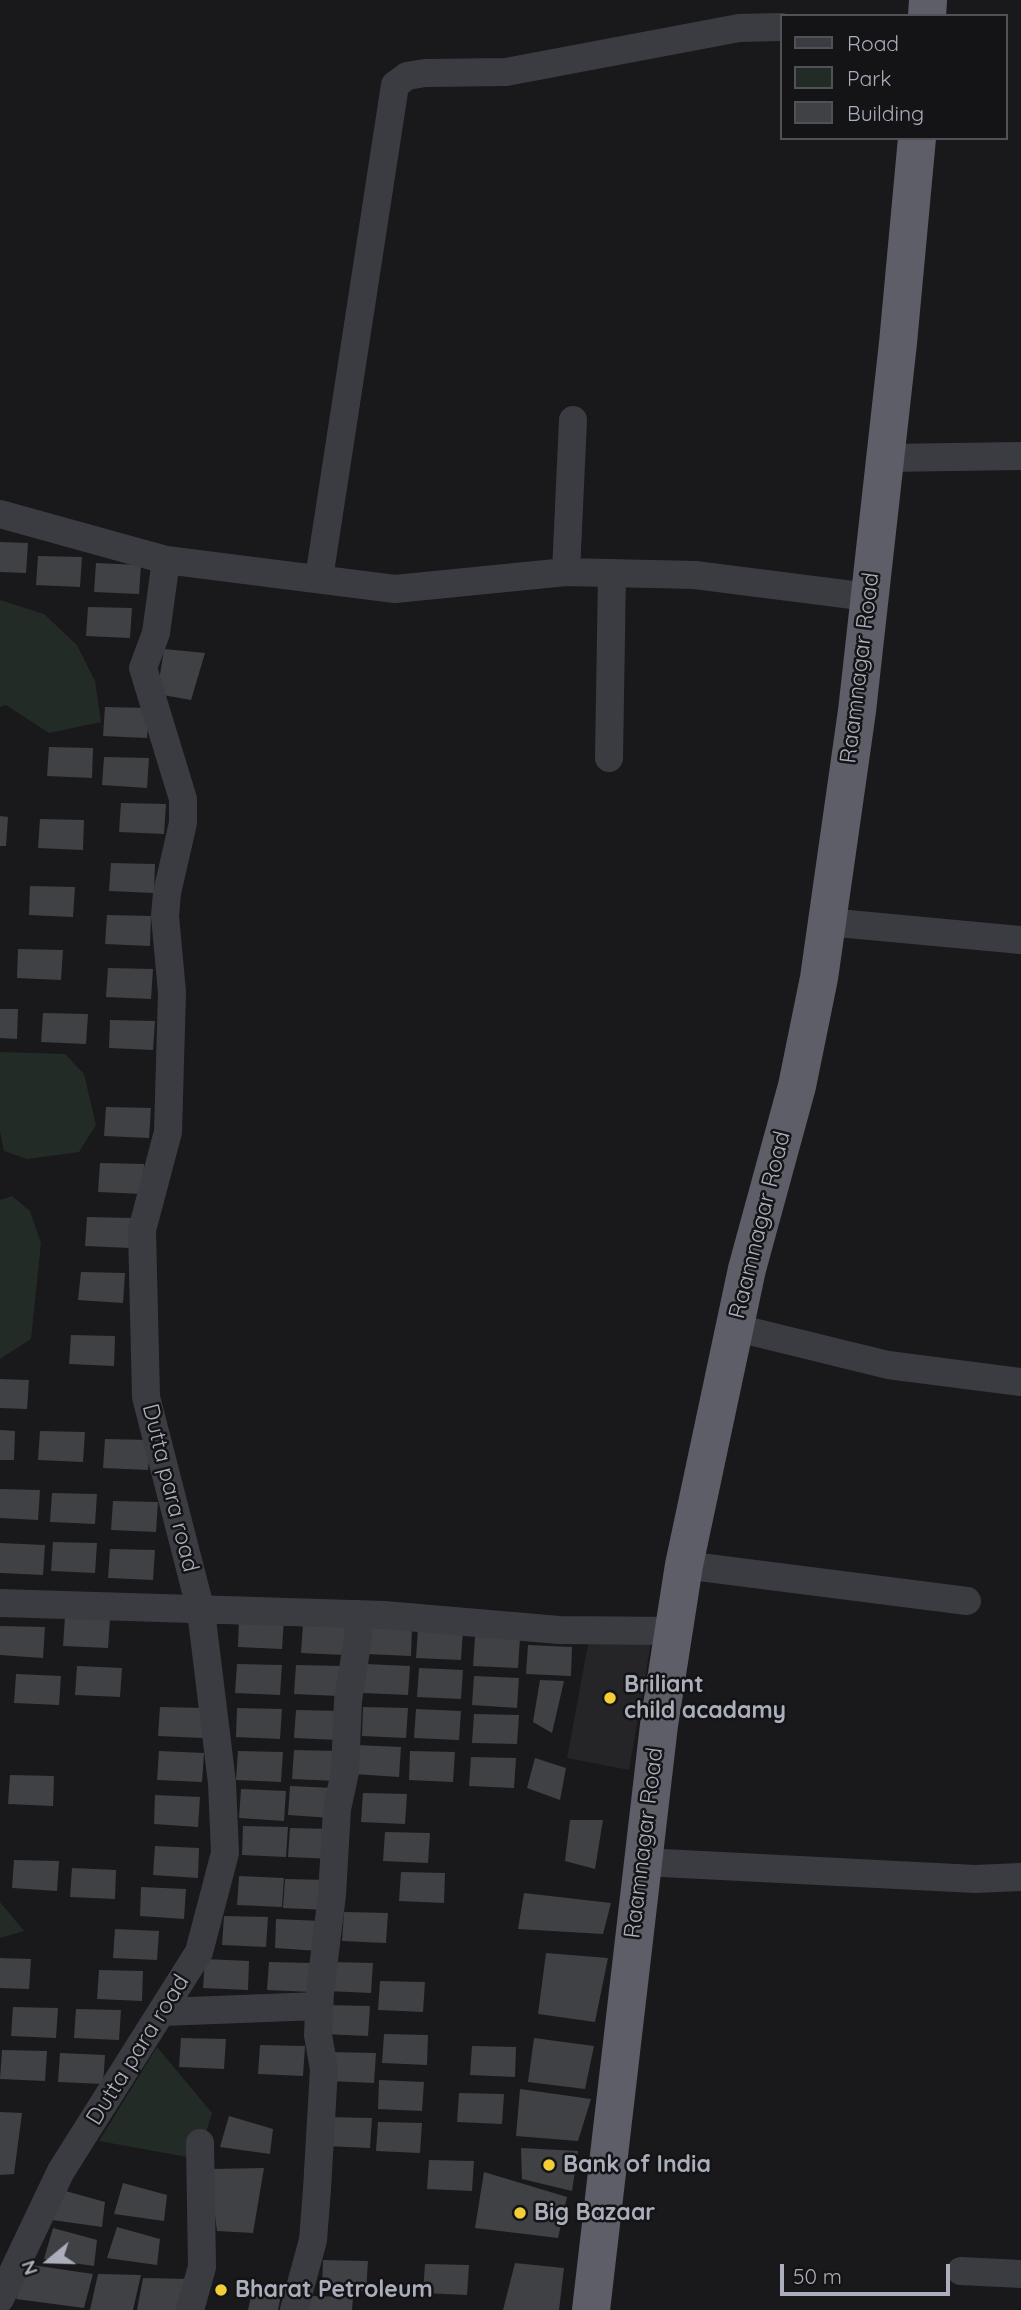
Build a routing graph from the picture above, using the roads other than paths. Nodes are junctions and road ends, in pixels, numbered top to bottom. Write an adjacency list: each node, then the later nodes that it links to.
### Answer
1 (780, 27): 10 (street)
2 (917, 140): 5 (highway, Raamnagar Road)
3 (573, 420): 8 (street)
4 (1021, 456): 5 (street)
5 (886, 458): 11 (highway, Raamnagar Road)
6 (0, 514): 7 (street)
7 (166, 560): 10 (street); 20 (street, Dutta para road)
8 (566, 572): 9 (street); 10 (street)
9 (612, 573): 11 (street); 12 (street)
10 (319, 578)
11 (868, 597): 13 (highway, Raamnagar Road)
12 (609, 758)
13 (827, 922): 14 (street); 15 (highway, Raamnagar Road)
14 (1021, 940)
15 (733, 1327): 16 (street); 17 (highway, Raamnagar Road)
16 (1021, 1382)
17 (684, 1565): 18 (street); 22 (highway, Raamnagar Road)
18 (967, 1601)
19 (0, 1603): 20 (street)
20 (201, 1611): 21 (street); 26 (street, Dutta para road)
21 (356, 1614): 22 (street); 25 (street)
22 (673, 1631): 23 (highway, Raamnagar Road)
23 (643, 1862): 24 (street); 33 (highway, Raamnagar Road)
24 (1021, 1877)
25 (319, 2006): 26 (street); 32 (street)
26 (162, 2012): 30 (street, Dutta para road)
27 (200, 2143): 31 (street)
28 (961, 2271): 29 (street)
29 (1021, 2274)
30 (0, 2299)
31 (190, 2310)
32 (294, 2310)
33 (591, 2310)

